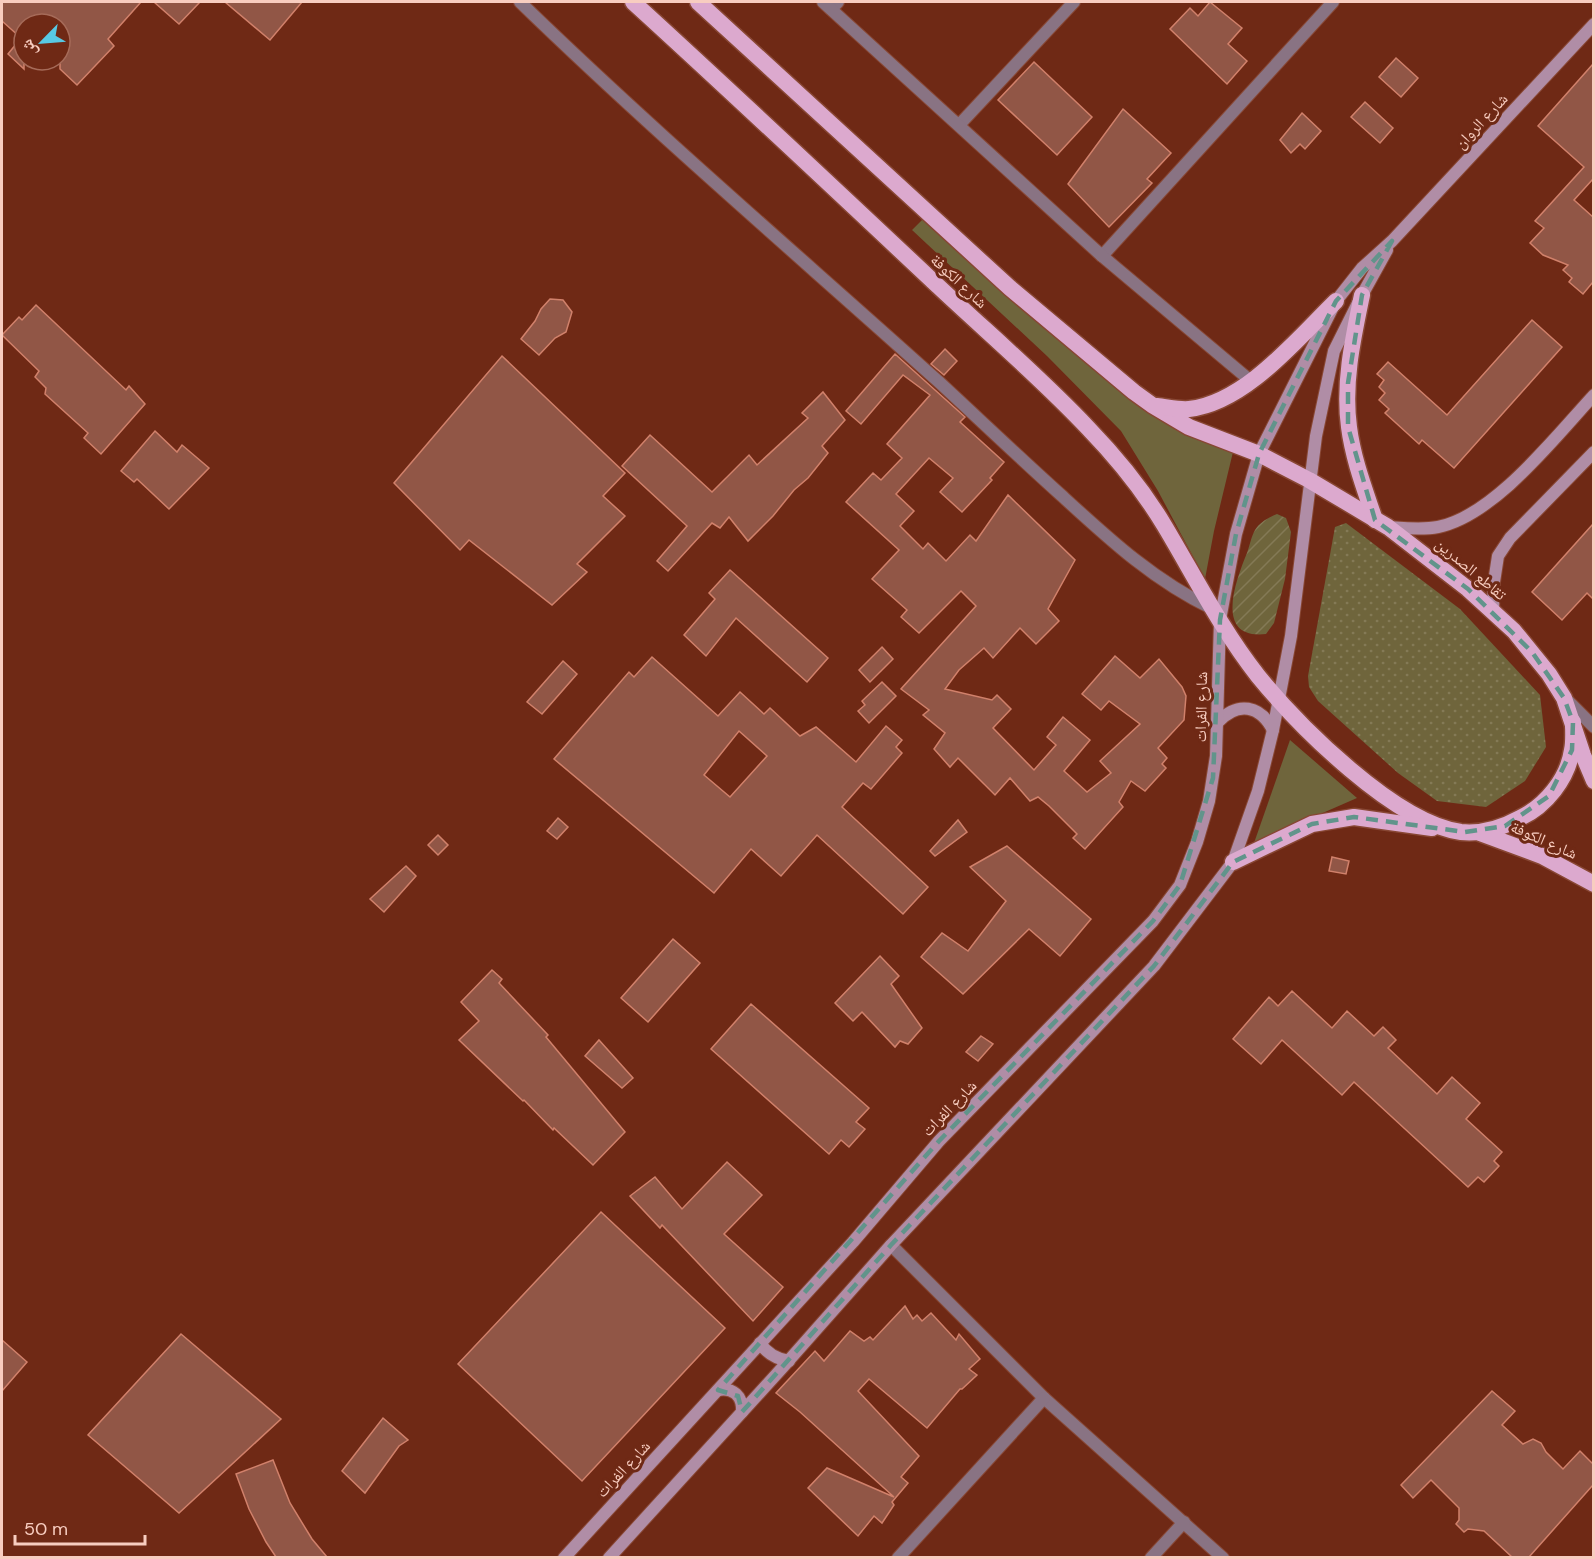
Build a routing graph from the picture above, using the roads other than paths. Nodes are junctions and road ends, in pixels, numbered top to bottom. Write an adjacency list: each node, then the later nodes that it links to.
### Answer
1 (520, 2): 21 (street)
2 (633, 2): 21 (highway, شارع الكوفة)
3 (698, 2): 15 (highway, شارع الكوفة)
4 (1074, 2): 8 (street)
5 (1333, 2): 10 (street)
6 (831, 4): 8 (street)
7 (1593, 24): 9 (main road, شارع الروان)
8 (959, 125): 10 (street)
9 (1392, 241): 11 (main road, شارع الروان); 12 (main road, شارع الروان)
10 (1102, 256): 13 (street)
11 (1362, 295): 18 (main road, شارع الروان); 19 (highway)
12 (1336, 301): 13 (highway); 17 (main road, شارع الروان)
13 (1252, 382): 15 (highway)
14 (1593, 395): 19 (main road)
15 (1152, 405): 17 (highway, شارع الكوفة)
16 (1593, 452): 20 (main road)
17 (1259, 454): 18 (highway, شارع الكوفة); 21 (main road, شارع الفرات)
18 (1309, 480): 19 (highway, تقاطع الصدرين); 22 (main road, شارع الروان)
19 (1382, 524): 20 (highway, تقاطع الصدرين)
20 (1493, 611): 23 (highway, تقاطع الصدرين)
21 (1216, 615): 22 (highway); 24 (main road, شارع الفرات)
22 (1278, 698): 27 (main road); 29 (highway)
23 (1564, 698): 25 (highway, تقاطع الصدرين); 26 (street)
24 (1218, 722): 27 (main road); 34 (main road, شارع الفرات)
25 (1573, 722): 28 (highway); 30 (highway)
26 (1593, 727)
27 (1273, 729): 31 (main road)
28 (1593, 781)
29 (1452, 830): 30 (highway); 31 (highway)
30 (1479, 832): 32 (highway, شارع الكوفة)
31 (1233, 862): 33 (main road)
32 (1593, 884)
33 (891, 1245): 35 (main road); 37 (street)
34 (760, 1343): 35 (main road); 36 (main road, شارع الفرات)
35 (789, 1361): 38 (main road)
36 (718, 1390): 38 (main road); 40 (main road, شارع الفرات)
37 (1044, 1398): 39 (street); 42 (street)
38 (742, 1412): 41 (main road)
39 (1184, 1522): 43 (street); 44 (street)
40 (564, 1557)
41 (609, 1557)
42 (898, 1557)
43 (1151, 1557)
44 (1223, 1557)

